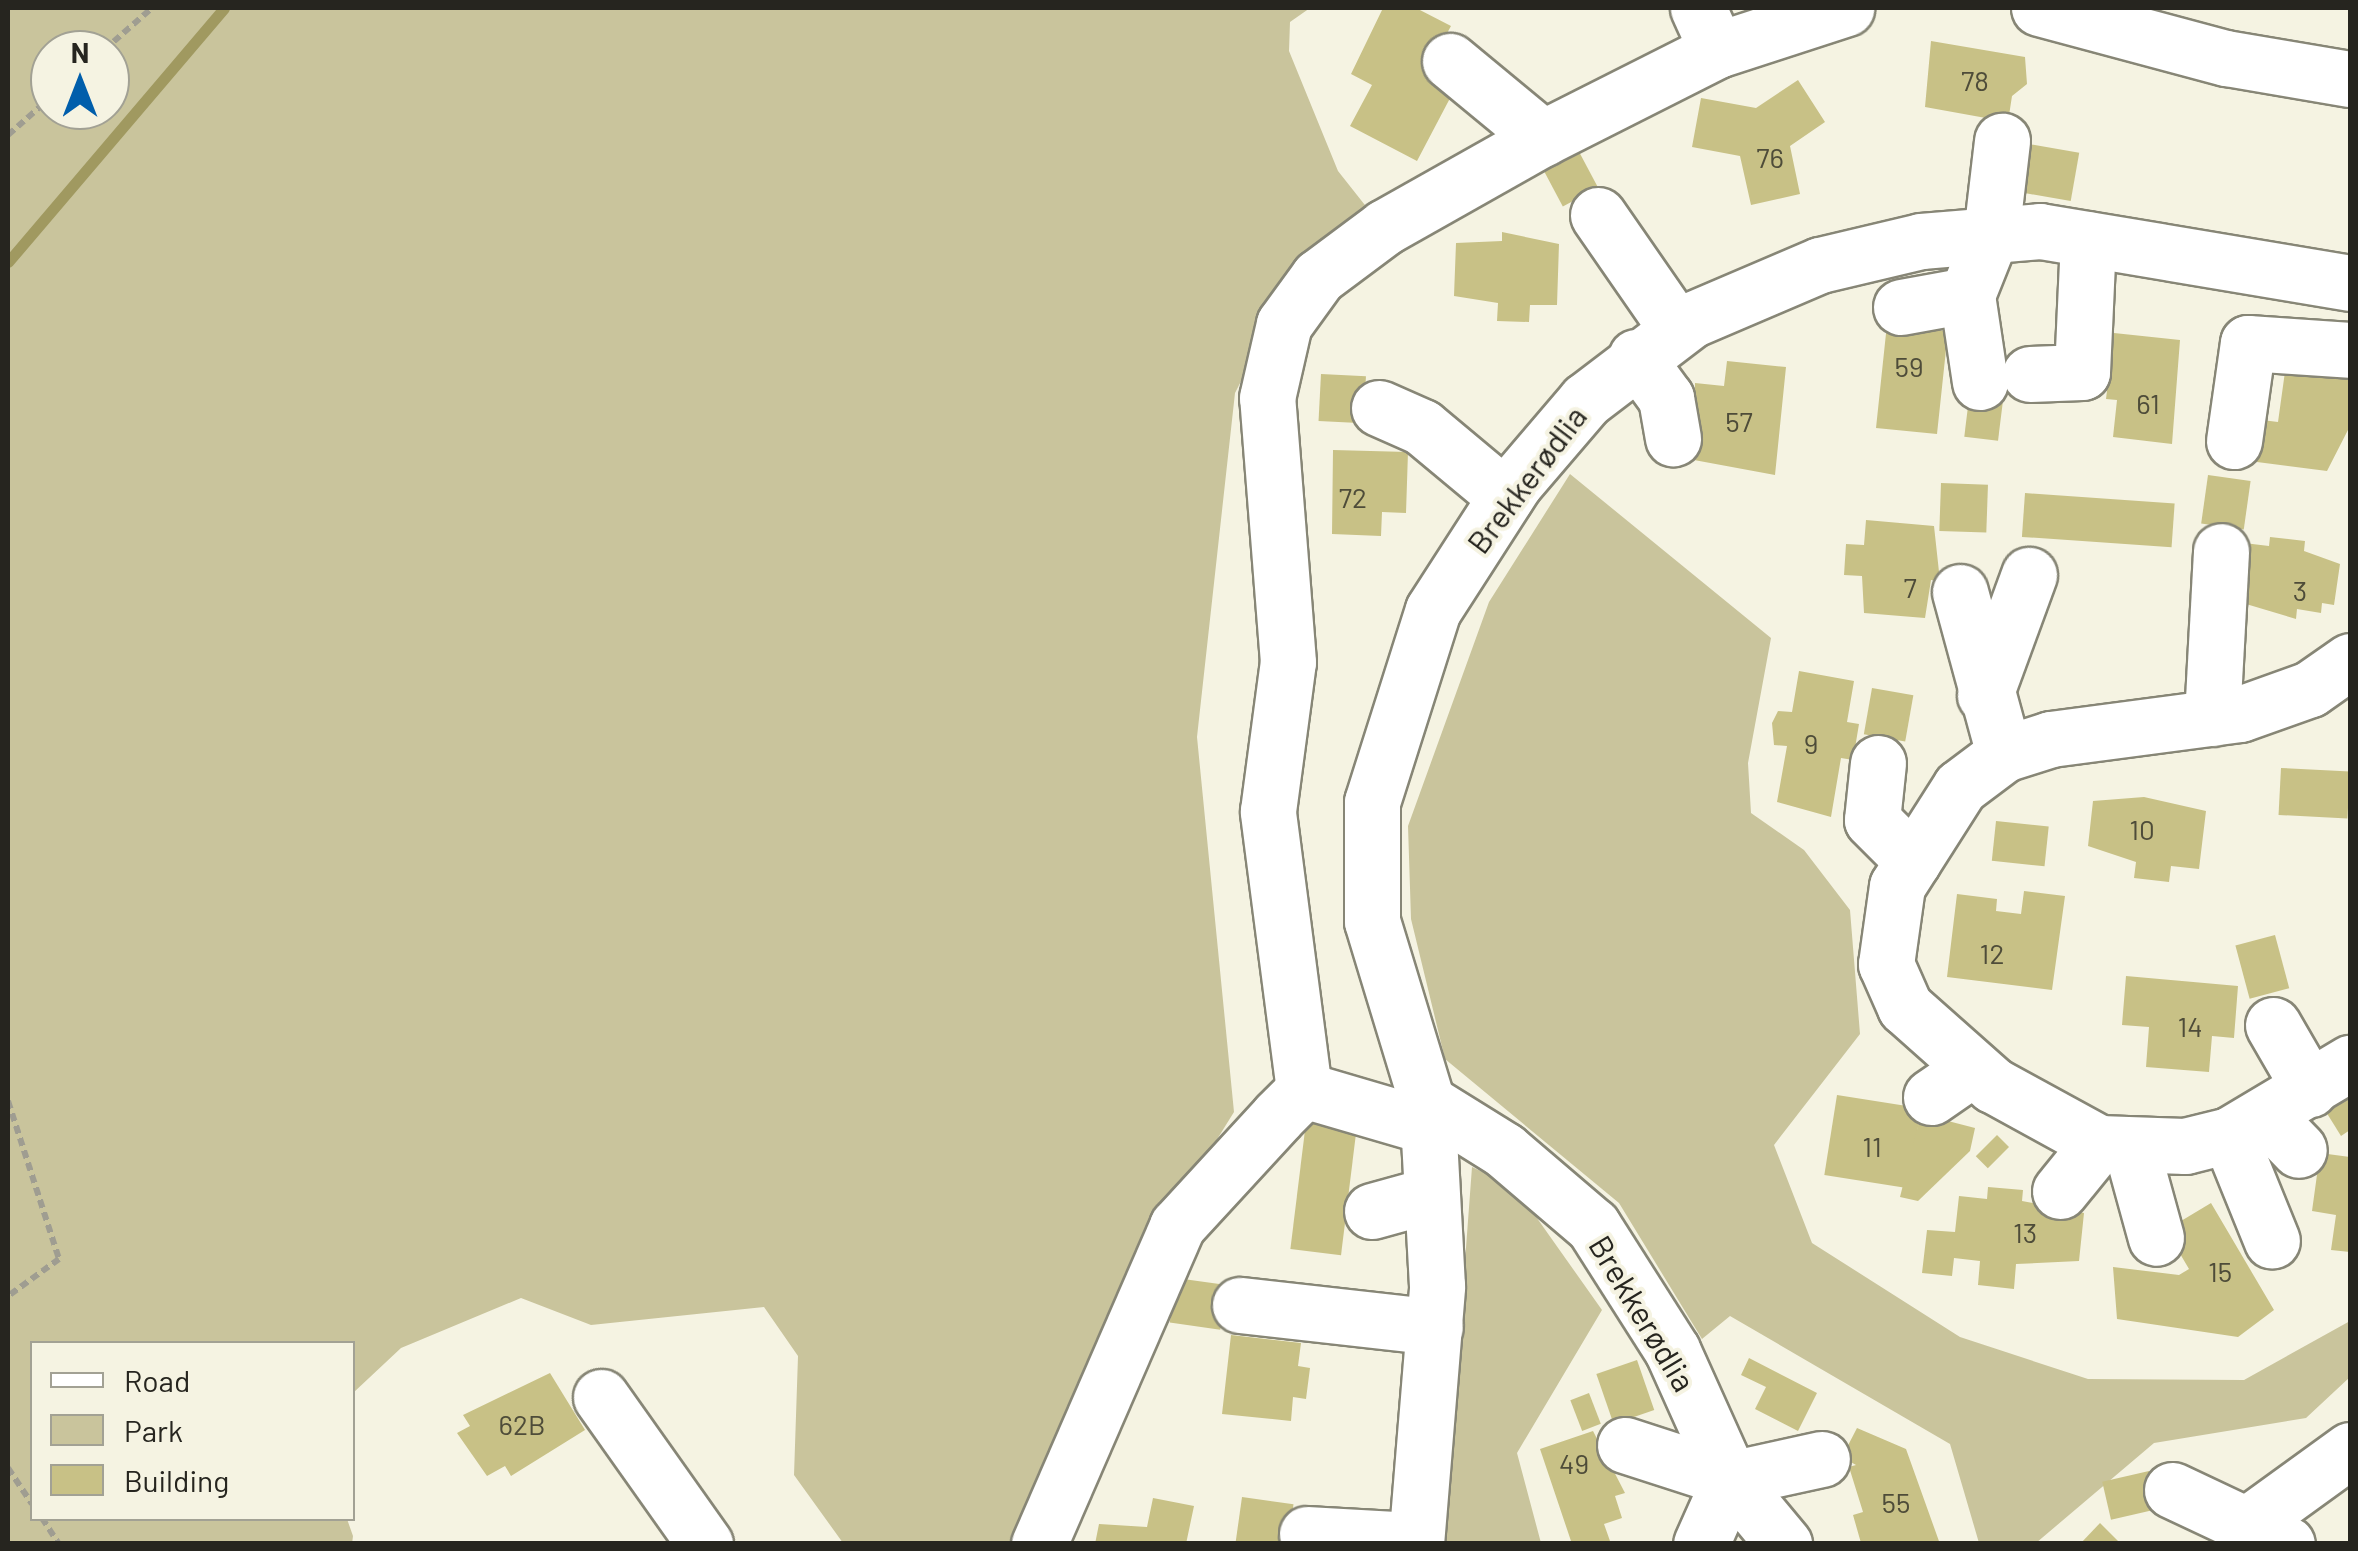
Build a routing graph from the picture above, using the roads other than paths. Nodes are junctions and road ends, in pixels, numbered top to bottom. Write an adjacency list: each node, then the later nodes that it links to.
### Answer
1 (1846, 8): 3 (street)
2 (2039, 8): 5 (street)
3 (1708, 29): 6 (street)
4 (1450, 61): 6 (street)
5 (2350, 79)
6 (1543, 138): 30 (street)
7 (2002, 141): 9 (street)
8 (1598, 216): 14 (street)
9 (1991, 235): 10 (street, Brekkerødlia); 12 (street); 14 (street, Brekkerødlia)
10 (2088, 239): 11 (street, Brekkerødlia); 12 (street)
11 (2350, 282)
12 (1967, 294): 13 (street)
13 (1901, 307)
14 (1657, 343): 17 (street); 19 (street, Brekkerødlia)
15 (2350, 350): 18 (street)
16 (1379, 408): 19 (street)
17 (1673, 438)
18 (2234, 441)
19 (1506, 496): 32 (street, Brekkerødlia)
20 (2221, 551): 25 (street)
21 (2029, 575): 24 (street)
22 (1960, 592): 24 (street)
23 (2350, 661): 25 (street)
24 (1985, 694): 26 (street)
25 (2212, 718): 26 (street)
26 (2004, 754): 28 (street)
27 (1878, 763): 28 (street)
28 (1913, 862): 33 (street)
29 (2273, 1025): 31 (street)
30 (1304, 1090): 32 (street); 51 (street)
31 (2291, 1110): 33 (street); 38 (street)
32 (1425, 1114): 35 (street, Brekkerødlia); 45 (street, Brekkerødlia)
33 (2115, 1145): 34 (street); 37 (street)
34 (2060, 1191)
35 (1430, 1195): 36 (street); 40 (street, Brekkerødlia)
36 (1372, 1211)
37 (2156, 1238)
38 (2272, 1241)
39 (1240, 1305): 40 (street)
40 (1435, 1328): 49 (street, Brekkerødlia)
41 (602, 1397): 50 (street)
42 (1624, 1445): 45 (street)
43 (2350, 1450): 48 (street)
44 (1822, 1460): 45 (street)
45 (1730, 1479): 52 (street); 53 (street, Brekkerødlia)
46 (2172, 1490): 48 (street)
47 (1307, 1534): 49 (street)
48 (2261, 1536)
49 (1416, 1542)
50 (705, 1544)
51 (1039, 1544)
52 (1701, 1544)
53 (1784, 1544)

